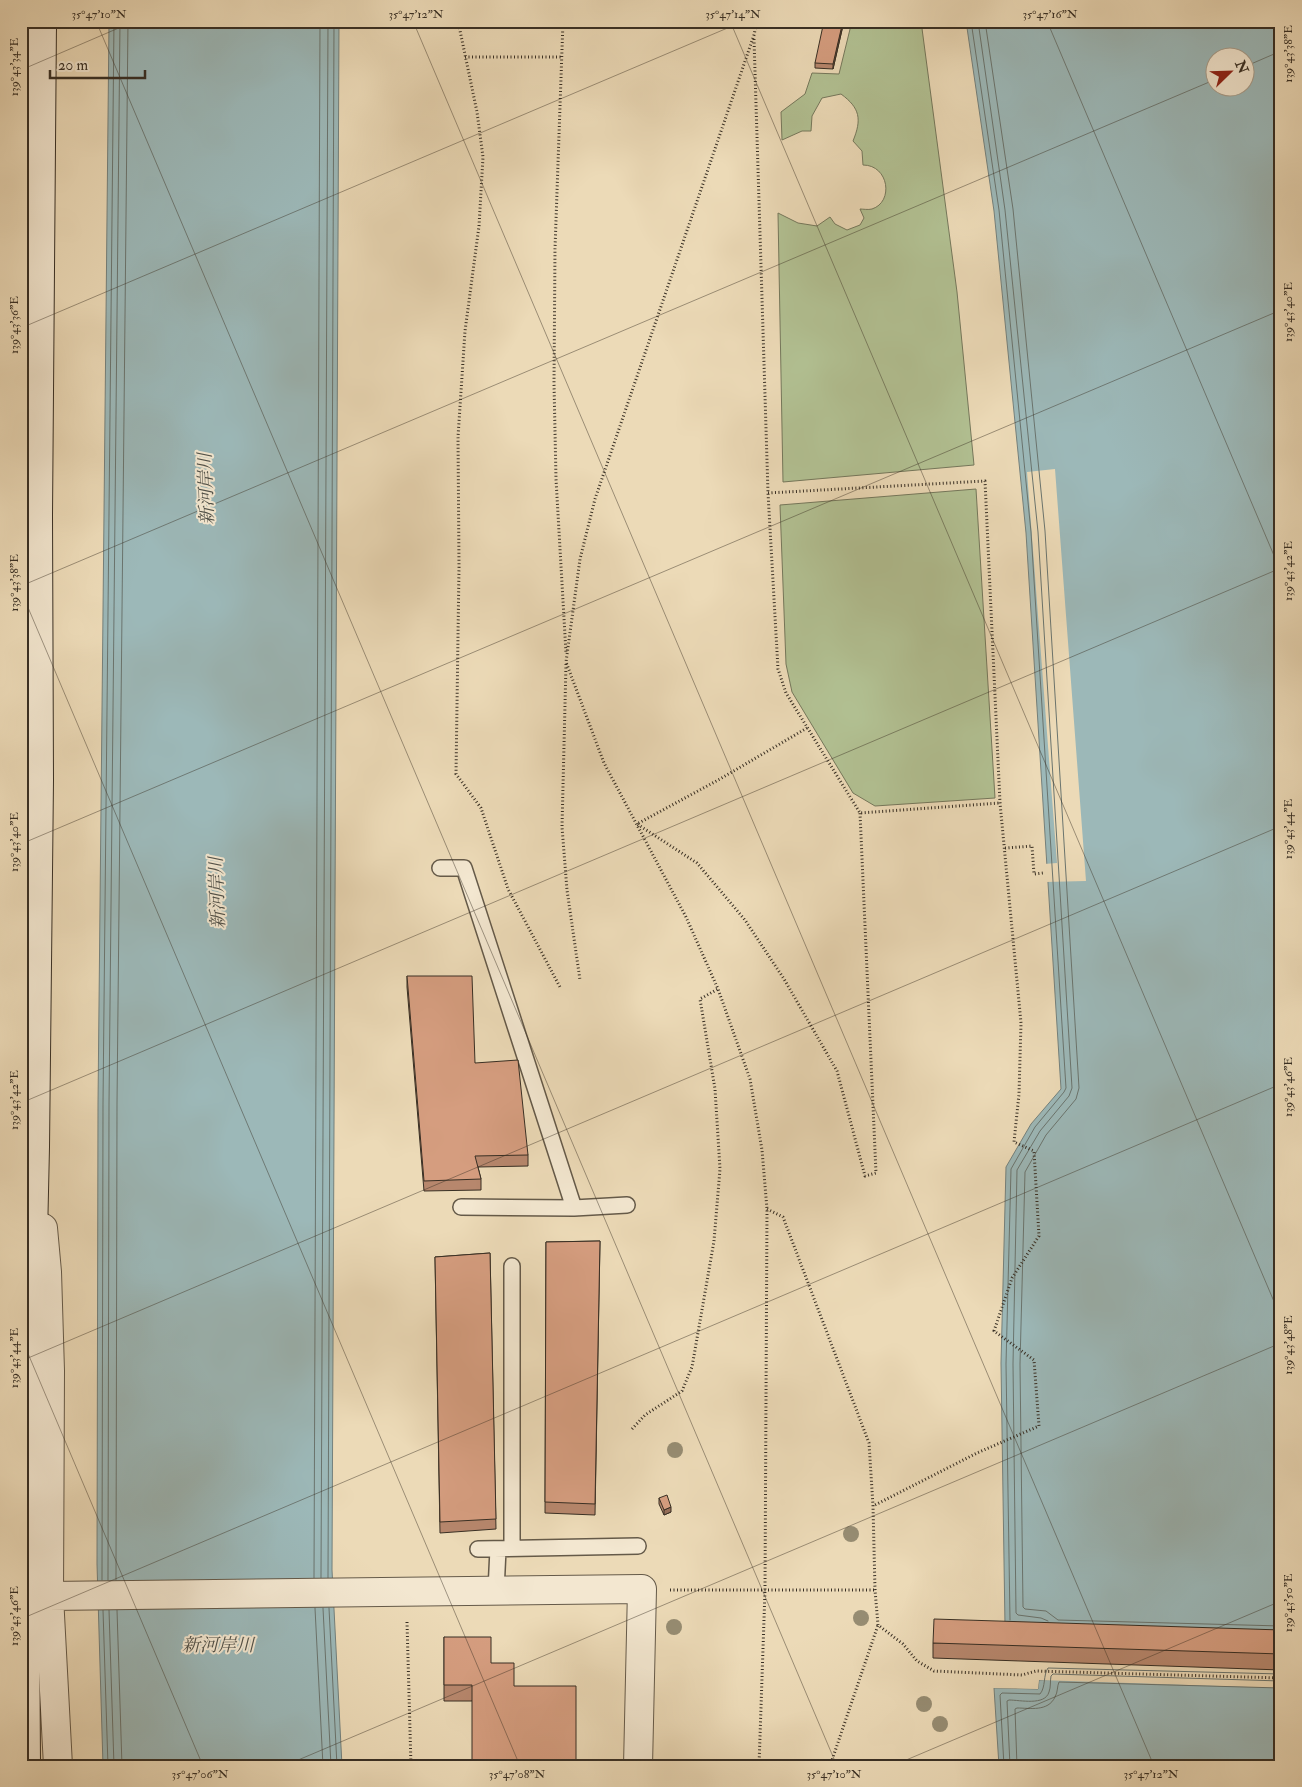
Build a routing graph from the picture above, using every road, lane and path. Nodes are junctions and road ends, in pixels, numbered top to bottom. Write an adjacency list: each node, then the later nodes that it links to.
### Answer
1 (458, 21): 6 (path)
2 (563, 21): 7 (path)
3 (757, 21): 5 (path)
4 (35, 24): 8 (street)
5 (754, 36): 10 (path); 12 (path)
6 (465, 57): 7 (path); 21 (path)
7 (563, 57): 12 (path)
8 (31, 208): 9 (street)
9 (31, 292): 11 (street)
10 (768, 493): 13 (path); 14 (path)
11 (30, 516): 23 (street)
12 (566, 662): 16 (path); 20 (path)
13 (806, 728): 15 (path); 16 (path)
14 (1000, 803): 15 (path); 17 (path)
15 (860, 813): 16 (path)
16 (636, 824): 22 (path)
17 (1005, 848): 19 (path); 32 (path)
18 (440, 868): 27 (lane)
19 (1043, 873)
20 (580, 980)
21 (561, 989)
22 (718, 989): 28 (path); 31 (path)
23 (28, 1086): 24 (street)
24 (35, 1147): 30 (street); 41 (street)
25 (628, 1205): 27 (lane)
26 (461, 1207): 27 (lane)
27 (574, 1208)
28 (767, 1209): 32 (path); 38 (path)
29 (512, 1266): 34 (lane)
30 (26, 1352): 44 (street)
31 (632, 1429)
32 (873, 1506): 39 (path)
33 (638, 1546): 34 (lane)
34 (505, 1548): 35 (lane); 37 (lane)
35 (478, 1549)
36 (642, 1589): 37 (street); 38 (path); 47 (street)
37 (496, 1590): 40 (street)
38 (764, 1590): 39 (path); 48 (path)
39 (875, 1590): 42 (path)
40 (402, 1591): 41 (street); 46 (path)
41 (49, 1596): 45 (street)
42 (878, 1625): 43 (path); 49 (path)
43 (1281, 1678)
44 (24, 1752)
45 (58, 1766)
46 (411, 1766)
47 (638, 1766)
48 (759, 1766)
49 (830, 1766)

